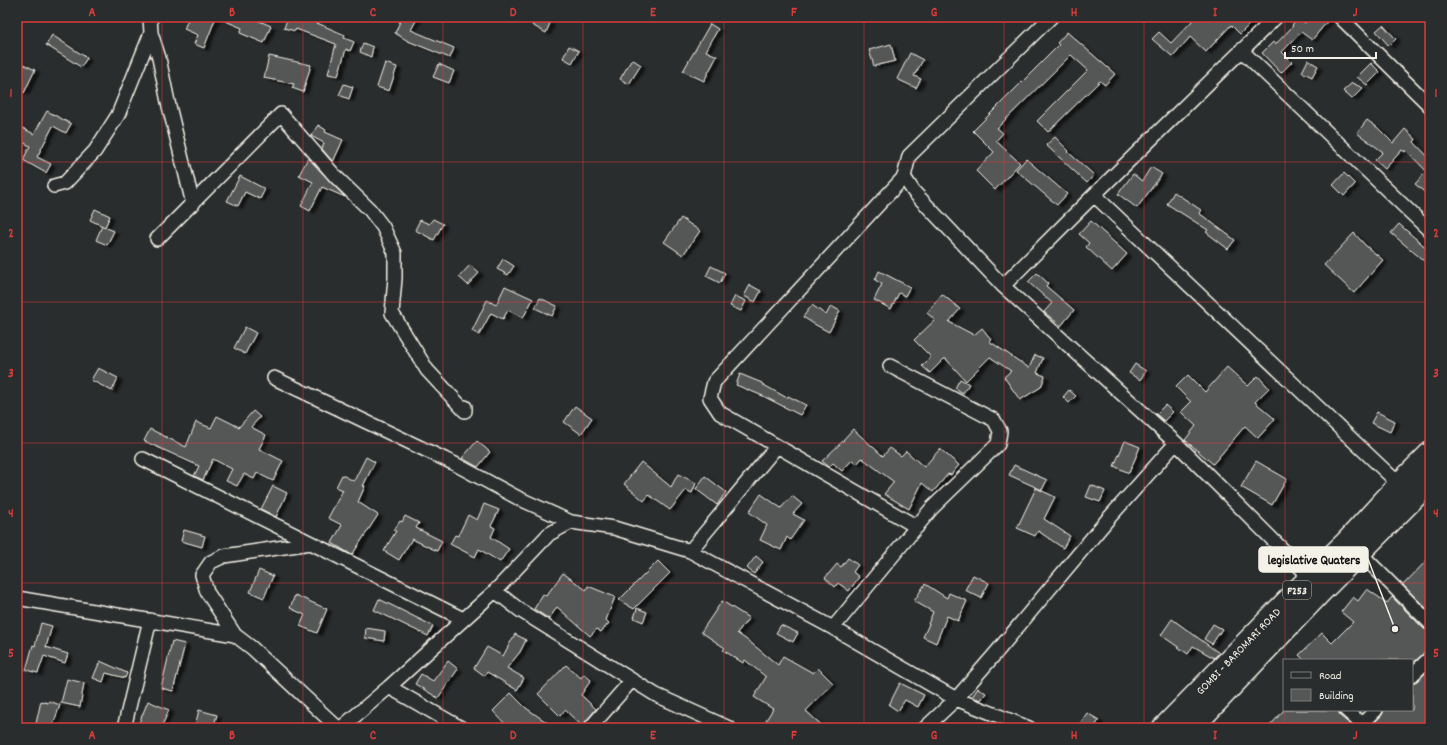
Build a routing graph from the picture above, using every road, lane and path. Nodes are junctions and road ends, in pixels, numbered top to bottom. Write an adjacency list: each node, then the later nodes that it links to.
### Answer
1 (150, 17): 5 (street)
2 (1051, 17): 8 (street)
3 (1276, 17): 6 (street)
4 (1340, 17): 7 (street)
5 (151, 33): 9 (street); 11 (street)
6 (1241, 50): 10 (street); 12 (street)
7 (1430, 106)
8 (904, 177): 14 (street); 19 (street)
9 (54, 186)
10 (1094, 195): 14 (street); 23 (street)
11 (193, 204): 13 (street); 17 (street)
12 (1430, 231)
13 (157, 239)
14 (1003, 286): 18 (street)
15 (890, 366): 25 (street)
16 (274, 378): 24 (street)
17 (464, 407)
18 (1176, 443): 29 (street); 42 (street)
19 (777, 446): 25 (street); 27 (street)
20 (1430, 453): 23 (main road, GOMBI - BAROMARI ROAD / F253)
21 (143, 459): 26 (street)
22 (1430, 482): 28 (main road, GOMBI - BAROMARI ROAD / F253)
23 (1399, 484): 29 (main road, GOMBI - BAROMARI ROAD / F253)
24 (571, 522): 27 (street); 30 (street)
25 (917, 527): 35 (street)
26 (311, 543): 32 (street); 36 (street)
27 (690, 551): 35 (street)
28 (1360, 553): 34 (street); 37 (main road, GOMBI - BAROMARI ROAD / F253)
29 (1310, 577): 37 (main road, GOMBI - BAROMARI ROAD / F253)
30 (495, 591): 32 (street); 40 (street)
31 (17, 598): 33 (street)
32 (464, 619): 41 (street)
33 (150, 620): 36 (street); 46 (street)
34 (1430, 623)
35 (833, 628): 42 (street)
36 (235, 635): 47 (street)
37 (1251, 652): 54 (main road, GOMBI - BAROMARI ROAD / F253); 55 (main road, GOMBI - BAROMARI ROAD / F253)
38 (1430, 658): 39 (street)
39 (1413, 674)
40 (632, 680): 50 (street); 51 (street)
41 (389, 687): 48 (street); 49 (street)
42 (956, 699): 52 (street); 53 (street)
43 (1347, 711): 45 (street)
44 (1375, 711): 45 (street)
45 (1362, 727)
46 (124, 728)
47 (338, 728)
48 (341, 728)
49 (461, 728)
50 (590, 728)
51 (728, 728)
52 (926, 728)
53 (1029, 728)
54 (1163, 728)
55 (1192, 728)

